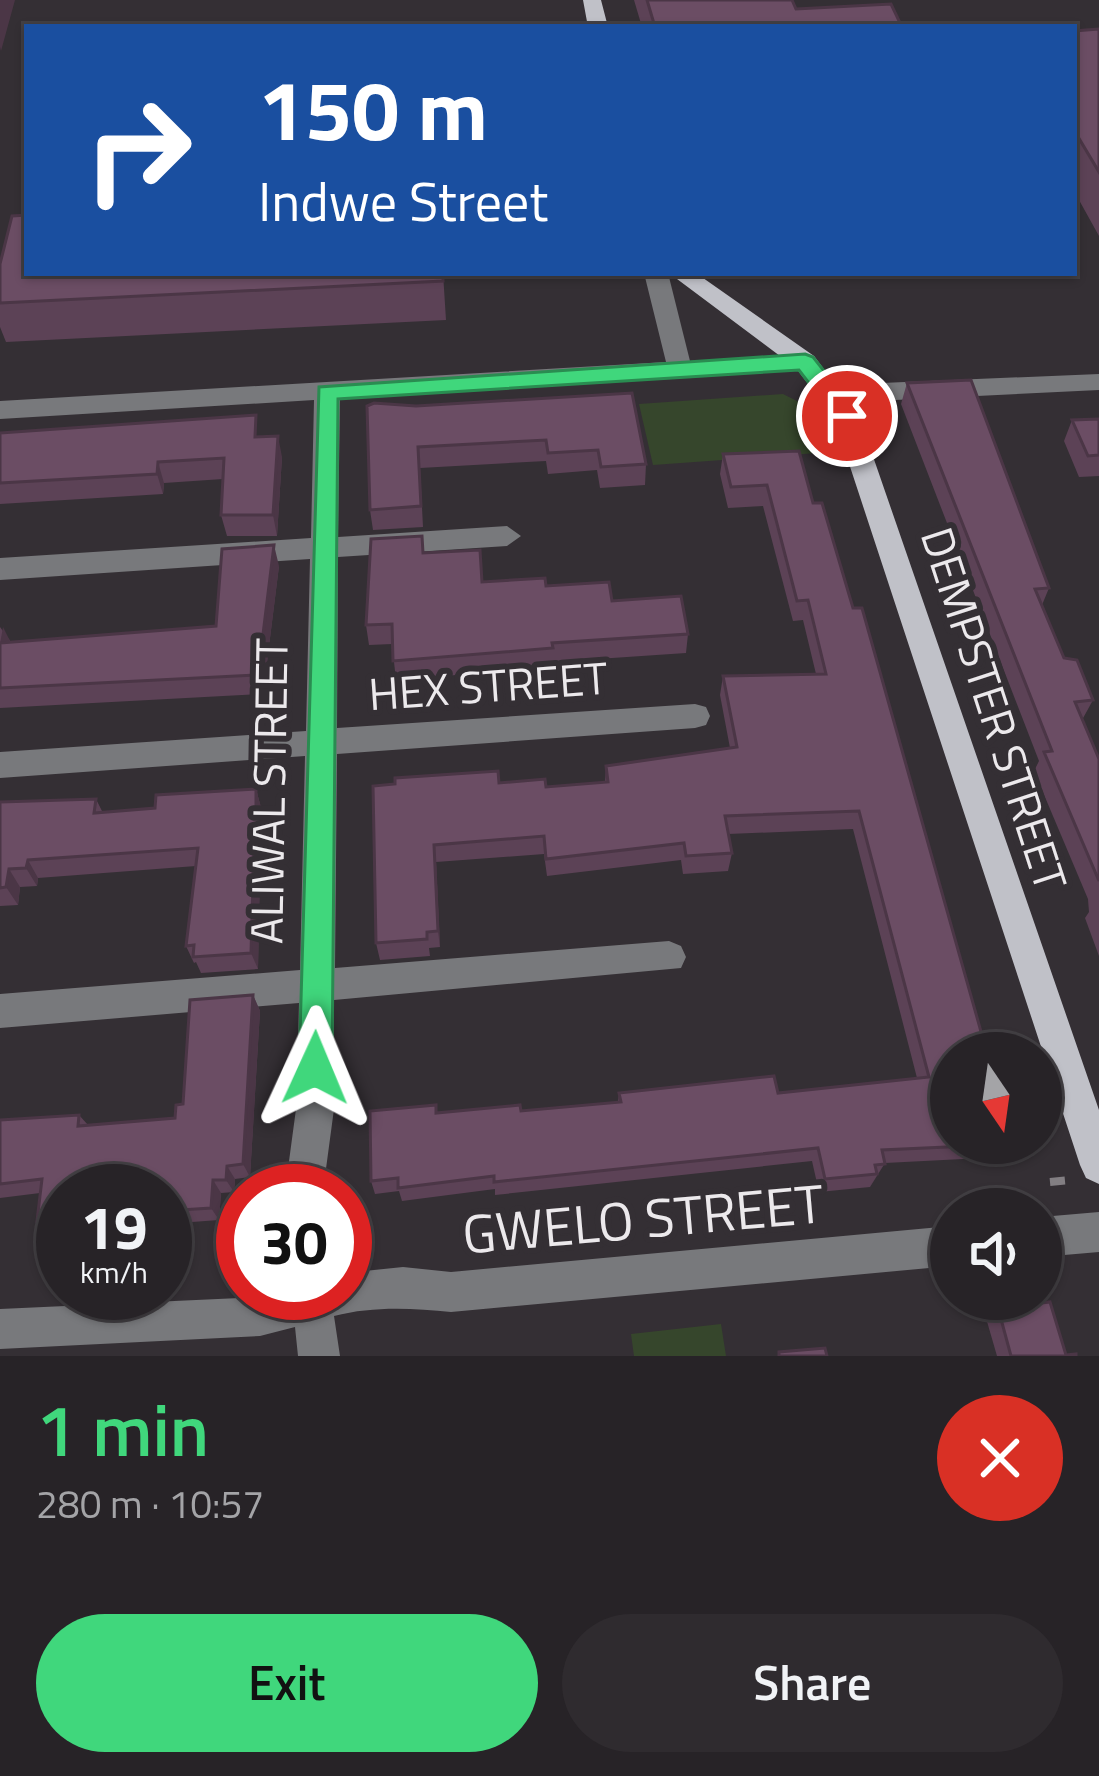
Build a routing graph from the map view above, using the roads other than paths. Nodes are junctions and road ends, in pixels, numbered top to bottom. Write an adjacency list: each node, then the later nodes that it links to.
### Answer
1 (657, 276): 4 (street)
2 (685, 276): 3 (main road, DEMPSTER STREET)
3 (805, 362): 4 (street); 7 (main road, DEMPSTER STREET)
4 (680, 370): 6 (street)
5 (1099, 382): 7 (street)
6 (327, 392): 8 (street); 10 (street, ALIWAL STREET)
7 (834, 394): 19 (main road, DEMPSTER STREET)
8 (0, 410)
9 (507, 536): 10 (street)
10 (324, 548): 11 (street); 13 (street, ALIWAL STREET)
11 (0, 569)
12 (695, 716): 13 (street, HEX STREET)
13 (321, 743): 14 (street, HEX STREET); 16 (street, ALIWAL STREET)
14 (0, 765)
15 (669, 957): 16 (street)
16 (316, 986): 17 (street); 18 (street, ALIWAL STREET)
17 (0, 1011)
18 (308, 1164)
19 (1087, 1172)
20 (1099, 1232): 21 (street)
21 (1062, 1235)
22 (930, 1248): 23 (street, GWELO STREET)
23 (372, 1291)
24 (216, 1319): 26 (street, GWELO STREET)
25 (324, 1320): 27 (street)
26 (0, 1330)
27 (319, 1356)

